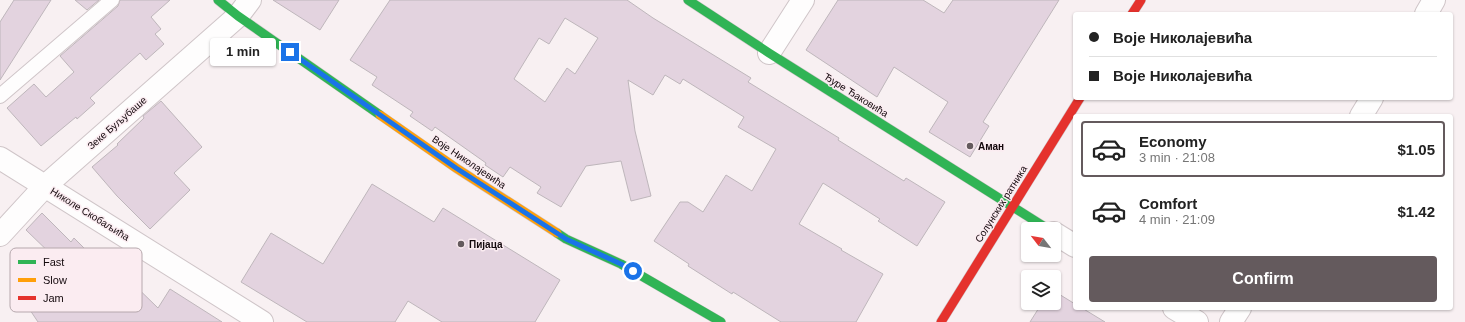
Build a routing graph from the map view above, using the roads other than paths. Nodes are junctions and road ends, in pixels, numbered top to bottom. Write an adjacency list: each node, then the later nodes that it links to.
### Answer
1 (112, 0): 11 (lane)
2 (218, 0): 7 (street, Воје Николајевића)
3 (688, 0): 10 (street, Ђуре Ђаковића)
4 (803, 0): 10 (street)
5 (1141, 0): 8 (street)
6 (1434, 0): 9 (street)
7 (244, 8): 16 (street, Зеке Буљубаше); 25 (street, Воје Николајевића)
8 (1133, 12)
9 (1427, 12)
10 (769, 53): 17 (street, Ђуре Ђаковића)
11 (0, 96)
12 (1079, 100): 17 (street, Солунских ратника)
13 (1371, 100): 14 (street)
14 (1362, 114)
15 (0, 158): 16 (street, Николе Скобаљића)
16 (45, 186): 19 (street, Зеке Буљубаше); 24 (street, Николе Скобаљића)
17 (1013, 207): 18 (street, Ђуре Ђаковића); 26 (street, Солунских ратника)
18 (1037, 222)
19 (0, 235)
20 (1061, 237): 21 (street)
21 (1073, 245)
22 (1177, 310): 27 (street)
23 (1239, 310): 28 (street)
24 (262, 322)
25 (720, 322)
26 (941, 322)
27 (1196, 322)
28 (1231, 322)

